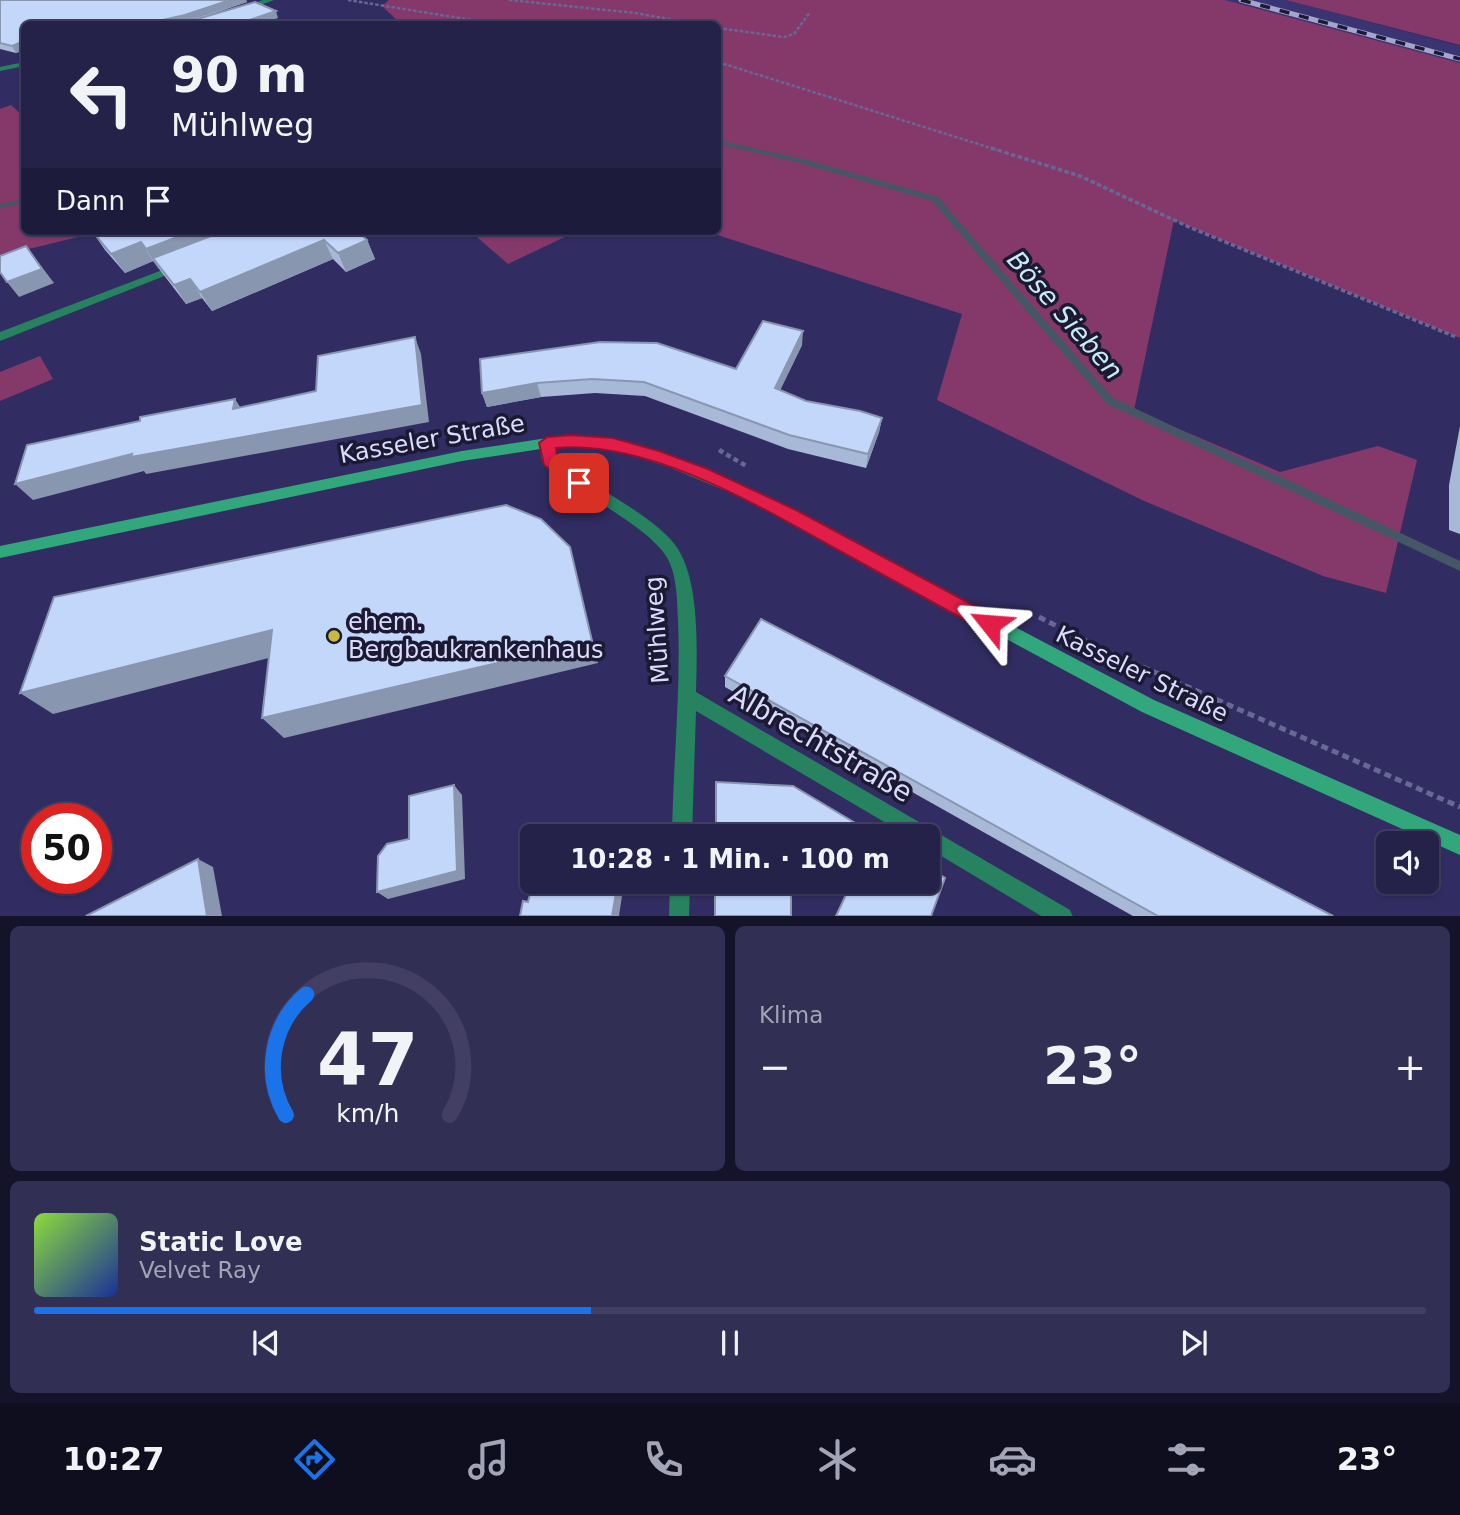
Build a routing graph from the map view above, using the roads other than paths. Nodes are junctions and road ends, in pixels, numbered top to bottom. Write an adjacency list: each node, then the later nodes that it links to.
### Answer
1 (270, 0): 2 (street)
2 (237, 11)
3 (21, 65): 4 (street)
4 (0, 69)
5 (193, 261): 6 (street)
6 (0, 337)
7 (547, 443): 8 (main road, Kasseler Straße); 9 (street, Mühlweg); 13 (main road, Kasseler Straße)
8 (0, 552)
9 (688, 697): 10 (street, Mühlweg); 11 (street, Albrechtstraße)
10 (683, 824)
11 (905, 824)
12 (940, 845): 16 (street, Albrechtstraße)
13 (1460, 845)
14 (680, 894): 15 (street)
15 (679, 916)
16 (1063, 916)

